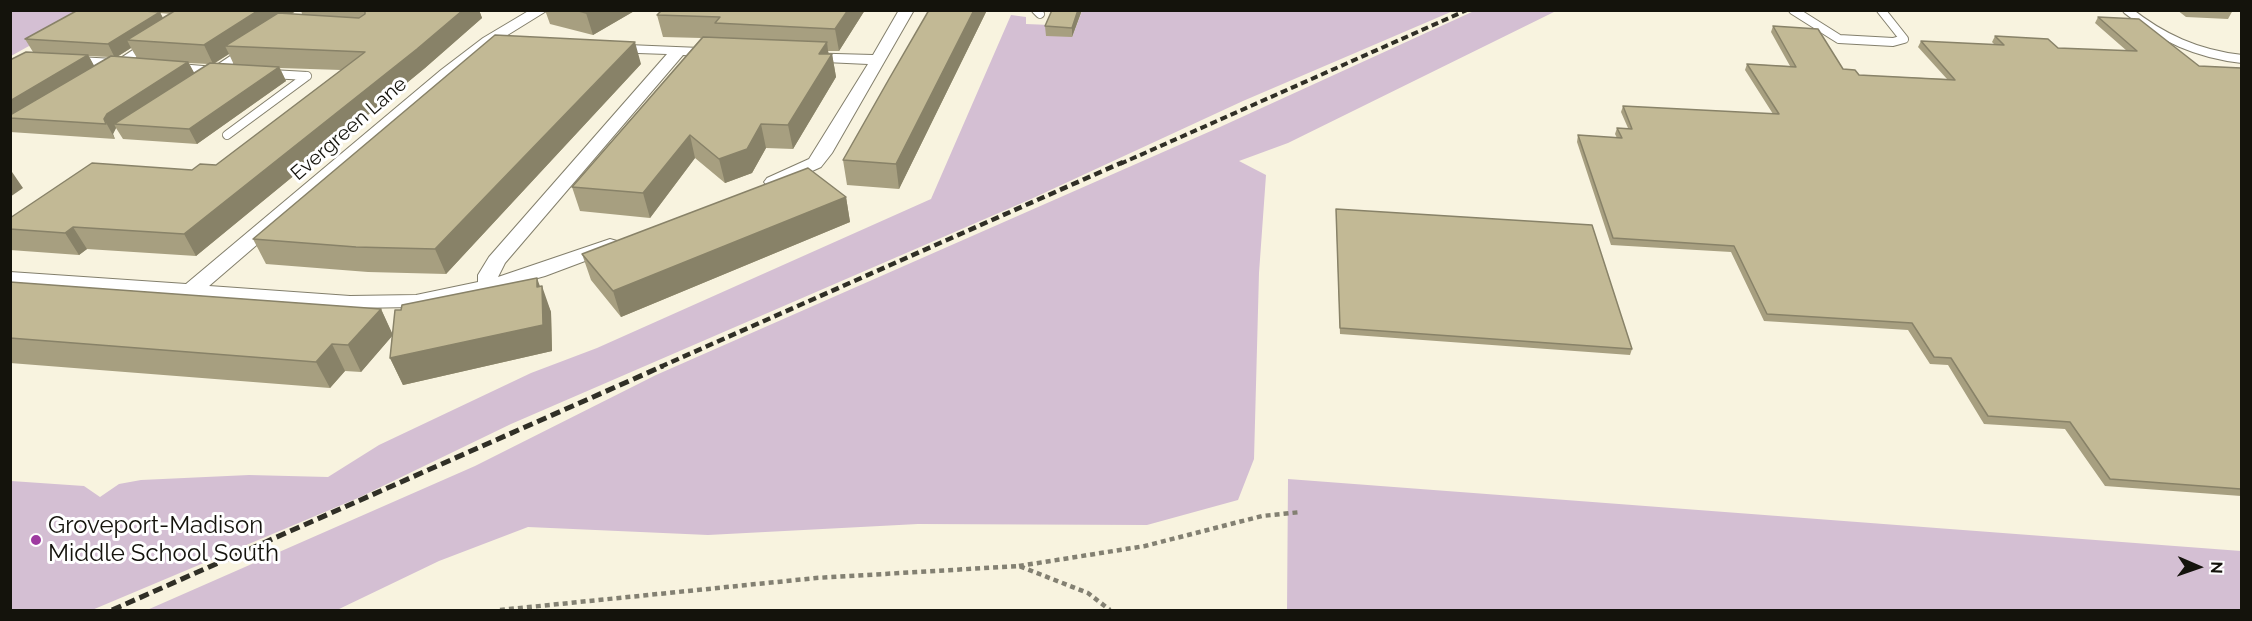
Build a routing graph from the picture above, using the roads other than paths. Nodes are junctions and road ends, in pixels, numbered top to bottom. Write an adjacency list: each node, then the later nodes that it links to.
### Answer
1 (541, 10): 7 (street, Evergreen Lane)
2 (907, 10): 15 (street)
3 (1793, 10): 4 (lane)
4 (1881, 10)
5 (2127, 10): 14 (lane)
6 (158, 39): 17 (lane)
7 (488, 41): 8 (street); 30 (street, Evergreen Lane)
8 (512, 42)
9 (255, 45): 21 (lane)
10 (596, 46): 11 (street)
11 (679, 50): 12 (street); 29 (street)
12 (738, 53)
13 (785, 55): 15 (street)
14 (2241, 59)
15 (878, 60): 26 (street)
16 (72, 61): 17 (lane)
17 (117, 64): 18 (lane); 20 (lane)
18 (139, 65)
19 (171, 68): 21 (lane)
20 (107, 70)
21 (215, 71): 22 (lane); 24 (lane)
22 (226, 72)
23 (261, 74): 25 (lane)
24 (206, 77)
25 (227, 135)
26 (754, 190)
27 (625, 239): 29 (street)
28 (10, 278): 30 (street)
29 (488, 286): 30 (street)
30 (193, 289)

